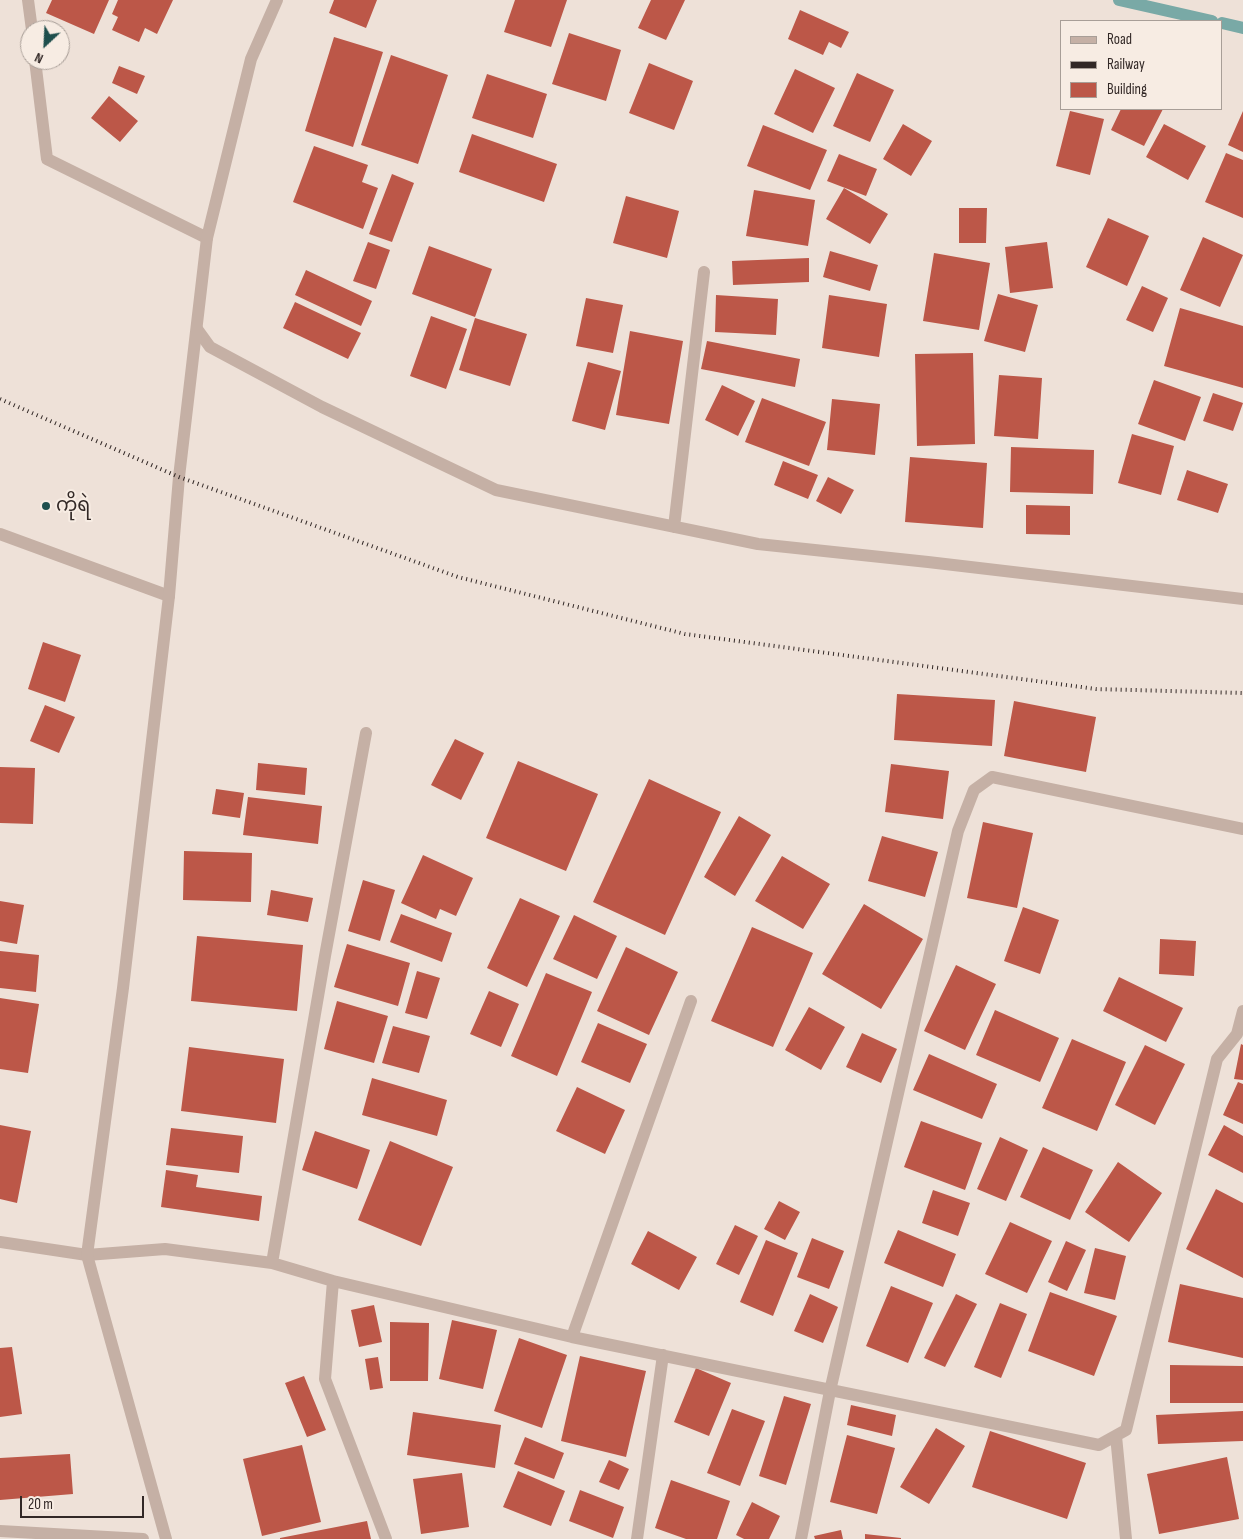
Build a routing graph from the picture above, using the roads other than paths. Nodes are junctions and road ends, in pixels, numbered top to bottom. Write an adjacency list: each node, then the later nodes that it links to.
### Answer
1 (28, 0): 3 (street)
2 (277, 0): 5 (street)
3 (31, 20)
4 (36, 70): 5 (street)
5 (207, 238): 7 (street)
6 (704, 272): 8 (street)
7 (198, 329): 8 (street); 10 (street)
8 (674, 527): 11 (street)
9 (0, 534): 10 (street)
10 (169, 596): 18 (street)
11 (1243, 599)
12 (366, 733): 19 (street)
13 (1243, 829): 23 (street)
14 (691, 1001): 21 (street)
15 (1243, 1011): 16 (street)
16 (1240, 1034): 24 (street)
17 (0, 1242): 18 (street)
18 (87, 1255): 19 (street); 27 (street)
19 (272, 1263): 20 (street)
20 (333, 1281): 21 (street); 28 (street)
21 (572, 1337): 22 (street)
22 (662, 1354): 23 (street); 29 (street)
23 (830, 1391): 24 (street); 30 (street)
24 (1116, 1436): 31 (street)
25 (0, 1531): 26 (street)
26 (143, 1539)
27 (166, 1539)
28 (386, 1539)
29 (637, 1539)
30 (801, 1539)
31 (1126, 1539)

